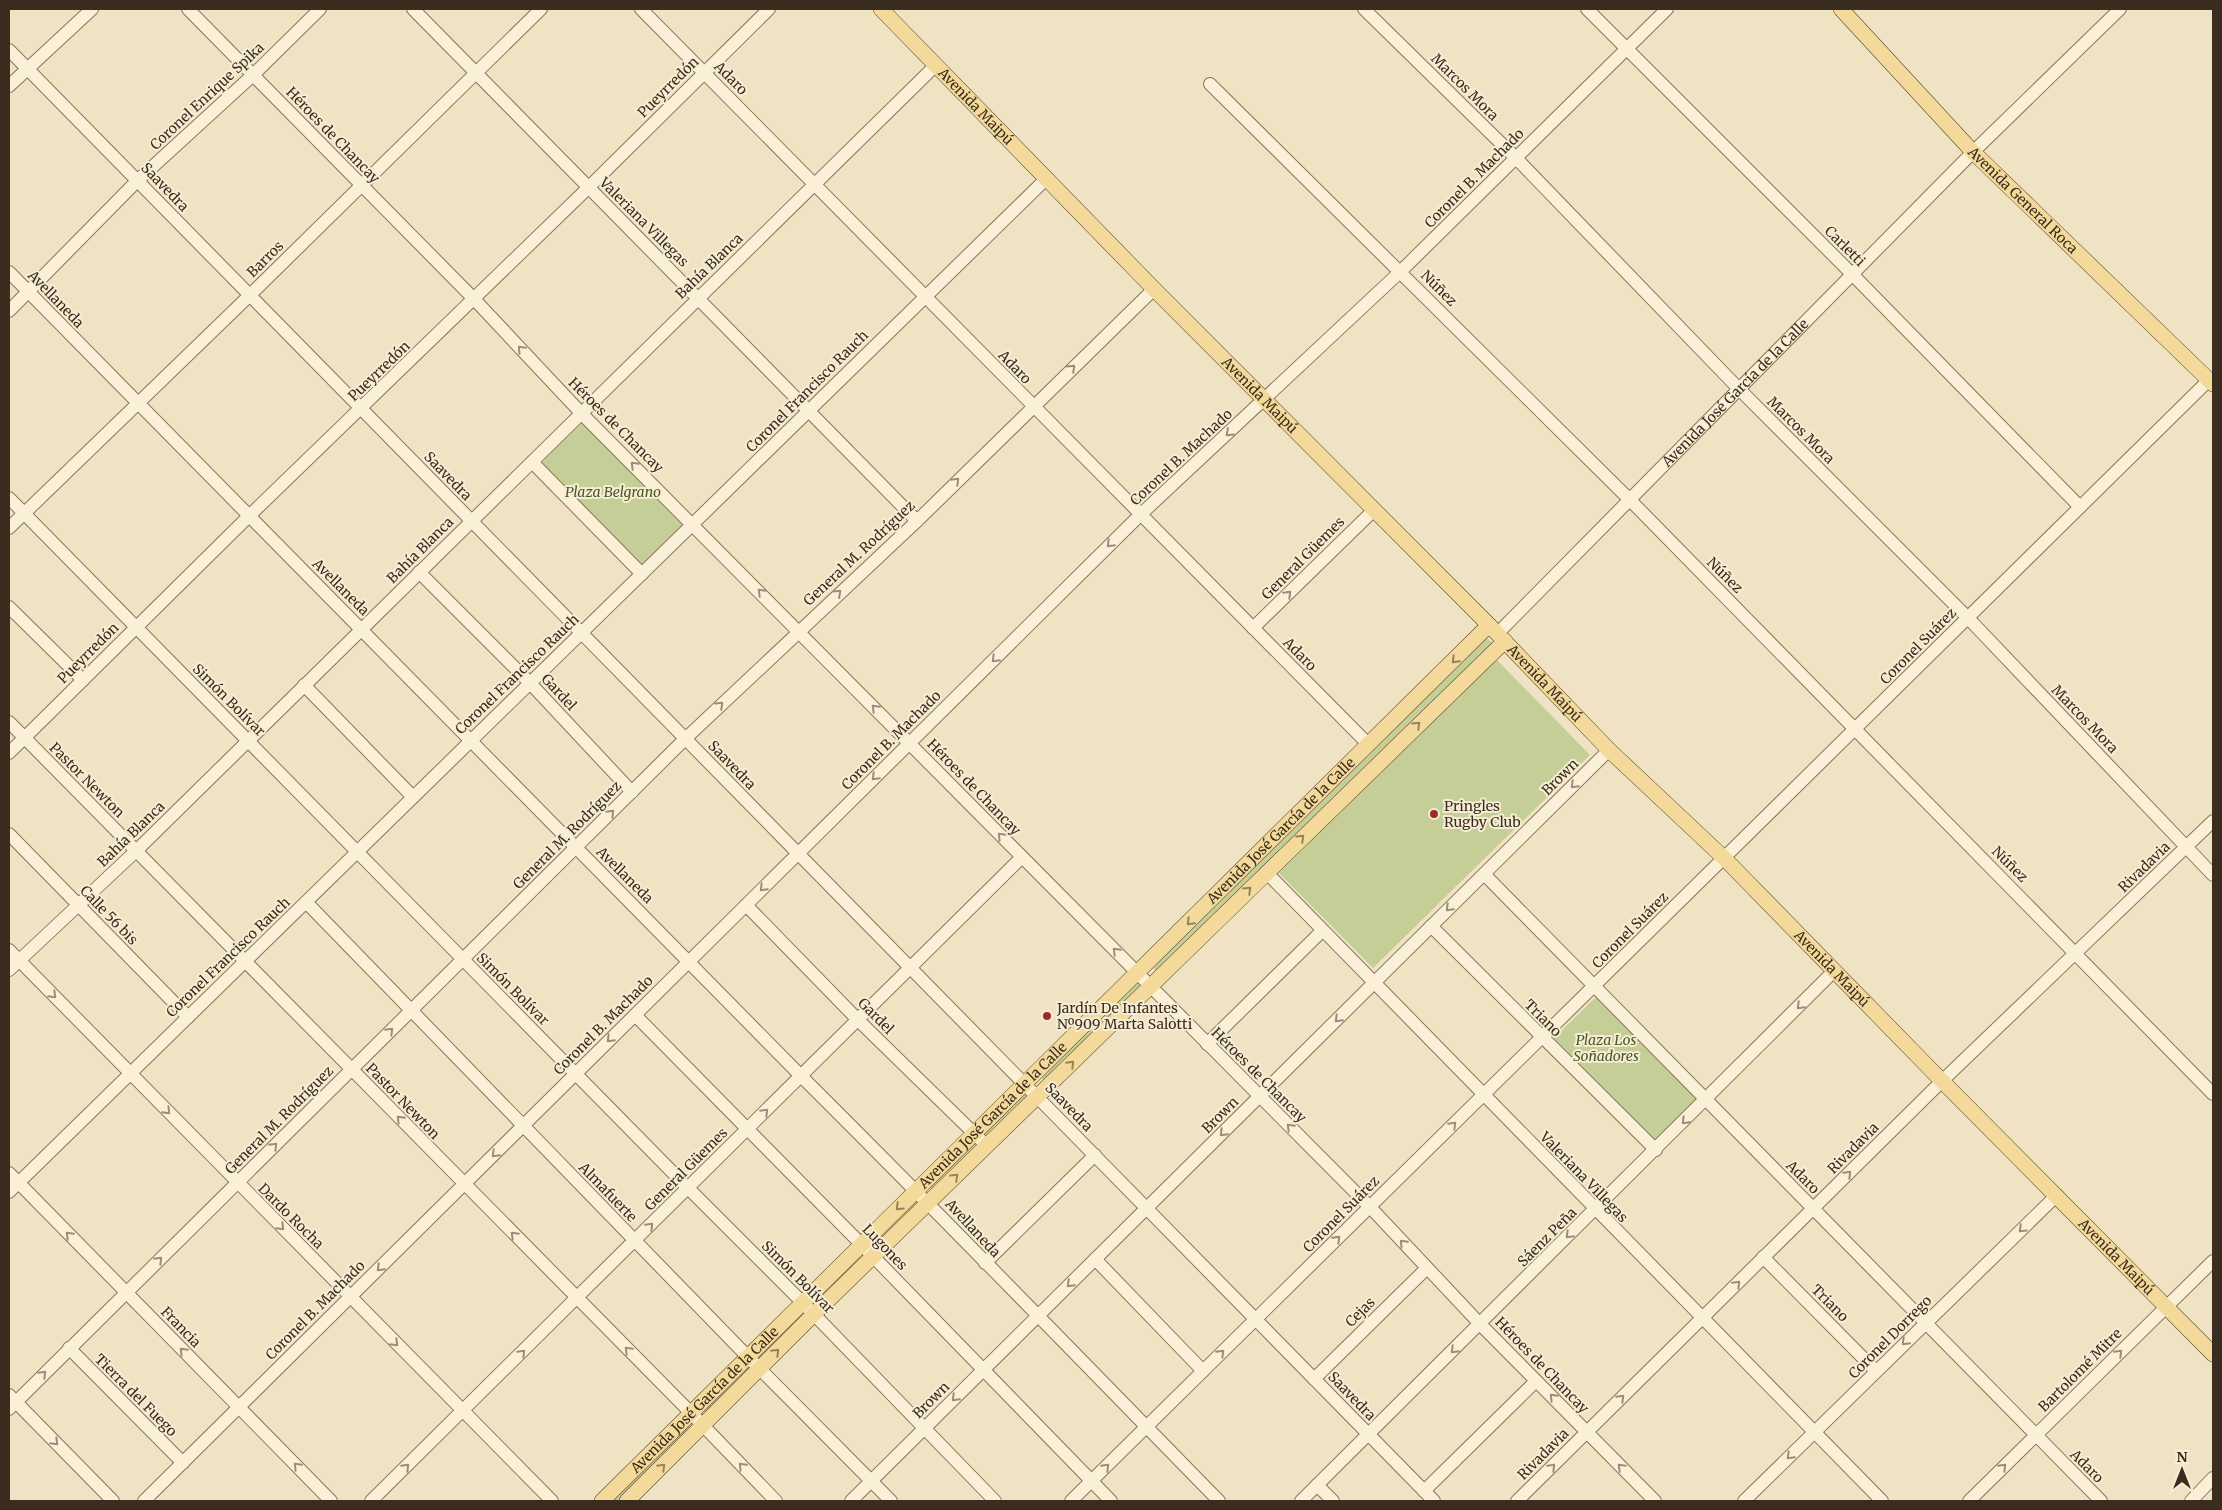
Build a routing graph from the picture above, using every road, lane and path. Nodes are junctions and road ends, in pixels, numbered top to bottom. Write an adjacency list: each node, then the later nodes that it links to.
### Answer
1 (92, 9): 17 (street)
2 (188, 9): 20 (street, Héroes de Chancay)
3 (320, 9): 20 (street, Coronel Enrique Spika)
4 (413, 9): 18 (street, Valeriana Villegas)
5 (541, 9): 18 (street, Barros)
6 (641, 9): 19 (street, Adaro)
7 (769, 9): 19 (street, Pueyrredón)
8 (881, 9): 16 (main road, Avenida Maipú)
9 (1364, 9): 24 (street, Marcos Mora)
10 (1587, 9): 14 (street, Carletti)
11 (1667, 9): 14 (street, Coronel B. Machado)
12 (1841, 9): 23 (main road, Avenida General Roca)
13 (2120, 9): 23 (street, Avenida José García de la Calle)
14 (1626, 48): 24 (street, Coronel B. Machado); 32 (street, Carletti)
15 (9, 50): 17 (street, Saavedra)
16 (936, 65): 25 (main road, Avenida Maipú); 28 (street, Bahía Blanca)
17 (27, 69): 22 (street); 26 (street, Saavedra)
18 (475, 72): 27 (street, Barros); 29 (street, Valeriana Villegas)
19 (704, 72): 28 (street, Adaro); 29 (street, Pueyrredón)
20 (254, 75): 26 (street, Coronel Enrique Spika); 27 (street, Héroes de Chancay)
21 (1210, 84): 30 (street, Núñez)
22 (9, 86)
23 (1973, 152): 32 (street, Avenida José García de la Calle); 40 (main road, Avenida General Roca)
24 (1516, 158): 30 (street, Coronel B. Machado); 41 (street, Marcos Mora)
25 (1047, 178): 33 (main road, Avenida Maipú); 36 (street, Coronel Francisco Rauch)
26 (137, 181): 34 (street, Coronel Enrique Spika); 35 (street, Saavedra)
27 (361, 184): 35 (street, Barros); 38 (street, Héroes de Chancay)
28 (815, 185): 36 (street, Adaro); 37 (street, Bahía Blanca)
29 (589, 187): 37 (street, Valeriana Villegas); 38 (street, Pueyrredón)
30 (1400, 271): 42 (street, Coronel B. Machado); 50 (street, Núñez)
31 (9, 272): 34 (street, Avellaneda)
32 (1852, 274): 41 (street, Avenida José García de la Calle); 51 (street, Carletti)
33 (1154, 289): 42 (main road, Avenida Maipú); 44 (street, General M. Rodríguez, one-way to 33)
34 (28, 291): 39 (street, Coronel Enrique Spika); 43 (street, Avellaneda)
35 (250, 295): 43 (street, Barros); 45 (street, Saavedra)
36 (924, 296): 44 (street, Adaro); 46 (street, Coronel Francisco Rauch)
37 (698, 298): 46 (street, Valeriana Villegas); 47 (street, Bahía Blanca)
38 (474, 299): 45 (street, Pueyrredón); 47 (street, Héroes de Chancay, one-way to 38)
39 (9, 311)
40 (2211, 382): 51 (street, Coronel Suárez)
41 (1738, 389): 50 (street, Avenida José García de la Calle); 63 (street, Marcos Mora)
42 (1264, 400): 52 (main road, Avenida Maipú); 54 (street, Coronel B. Machado, one-way to 54)
43 (137, 403): 53 (street, Barros); 55 (street, Avellaneda)
44 (1032, 406): 54 (street, Adaro); 57 (street, General M. Rodríguez, one-way to 44)
45 (361, 409): 55 (street, Pueyrredón); 56 (street, Saavedra)
46 (809, 411): 57 (street, Valeriana Villegas); 58 (street, Coronel Francisco Rauch)
47 (582, 414): 48 (street, Bahía Blanca); 58 (street, Héroes de Chancay, one-way to 47)
48 (532, 462): 56 (street, Bahía Blanca); 61 (street)
49 (9, 498): 53 (street, Simón Bolívar)
50 (1630, 500): 69 (street, Avenida José García de la Calle); 74 (street, Núñez)
51 (2080, 508): 63 (street, Coronel Suárez)
52 (1374, 510): 65 (street, General Güemes, one-way to 52); 69 (main road, Avenida Maipú)
53 (23, 513): 59 (street, Barros); 64 (street, Simón Bolívar)
54 (1140, 515): 65 (street, Adaro); 79 (street, Coronel B. Machado, one-way to 79)
55 (249, 516): 64 (street, Pueyrredón); 66 (street, Avellaneda)
56 (471, 521): 60 (street, Bahía Blanca); 68 (street, Saavedra)
57 (917, 521): 67 (street, General M. Rodríguez, one-way to 57)
58 (694, 524): 61 (street, Coronel Francisco Rauch); 67 (street, Héroes de Chancay, one-way to 58)
59 (9, 528)
60 (419, 572): 66 (street, Bahía Blanca); 71 (street, Gardel)
61 (642, 574): 68 (street, Coronel Francisco Rauch)
62 (9, 607): 70 (street)
63 (1968, 618): 74 (street, Coronel Suárez); 88 (street, Marcos Mora)
64 (136, 627): 70 (street, Pueyrredón); 78 (street, Simón Bolívar)
65 (1253, 628): 80 (street, Adaro)
66 (361, 629): 72 (street, Bahía Blanca); 77 (street, Avellaneda)
67 (799, 630): 76 (street, General M. Rodríguez, one-way to 67); 79 (street, Héroes de Chancay, one-way to 67)
68 (582, 633): 71 (street, Coronel Francisco Rauch); 76 (street, Saavedra)
69 (1497, 634): 80 (main road, Avenida José García de la Calle, one-way to 80); 81 (main road, Avenida Maipú); 94 (main road, Avenida José García de la Calle, one-way to 69)
70 (83, 680): 75 (street, Pueyrredón)
71 (530, 683): 77 (street, Coronel Francisco Rauch); 83 (street, Gardel)
72 (304, 685): 78 (street, Bahía Blanca); 84 (street)
73 (9, 722): 75 (street, Pastor Newton)
74 (1856, 728): 93 (street, Coronel Suárez); 103 (street, Núñez)
75 (25, 738): 82 (street, Pueyrredón); 89 (street, Pastor Newton)
76 (685, 739): 83 (street, General M. Rodríguez); 91 (street, Saavedra)
77 (471, 740): 84 (street, Coronel Francisco Rauch); 87 (street, Avellaneda)
78 (248, 741): 89 (street, Bahía Blanca); 90 (street, Simón Bolívar)
79 (910, 743): 91 (street, Coronel B. Machado, one-way to 91); 92 (street, Héroes de Chancay, one-way to 79)
80 (1369, 745): 111 (main road, Avenida José García de la Calle, one-way to 111)
81 (1609, 750): 93 (main road, Avenida Maipú); 95 (street, Brown, one-way to 95)
82 (9, 754)
83 (632, 792): 87 (street, General M. Rodríguez, one-way to 83)
84 (413, 797): 90 (street, Coronel Francisco Rauch)
85 (2213, 821): 88 (street, Rivadavia)
86 (9, 834): 98 (street, Calle 56 bis)
87 (576, 847): 104 (street, General M. Rodríguez); 107 (street, Avellaneda)
88 (2186, 847): 96 (street, Marcos Mora); 103 (street, Rivadavia)
89 (136, 851): 98 (street, Bahía Blanca); 106 (street, Pastor Newton)
90 (358, 853): 97 (street, Coronel Francisco Rauch); 104 (street, Simón Bolívar)
91 (798, 854): 99 (street, Coronel B. Machado, one-way to 99); 108 (street, Saavedra)
92 (1022, 857): 108 (street, General Güemes); 111 (street, Héroes de Chancay, one-way to 92)
93 (1724, 858): 110 (main road, Avenida Maipú); 114 (street, Coronel Suárez)
94 (1266, 872): 101 (street, Valeriana Villegas); 113 (main road, Avenida José García de la Calle, one-way to 94)
95 (1484, 874): 100 (street, Brown, one-way to 100); 114 (street, Adaro)
96 (2213, 875)
97 (306, 902): 106 (street, Coronel Francisco Rauch); 115 (street, Almafuerte)
98 (78, 905): 105 (street, Bahía Blanca); 117 (street, Calle 56 bis)
99 (746, 905): 107 (street, Coronel B. Machado); 118 (street, Gardel)
100 (1431, 926): 112 (street, Brown); 119 (street, Triano)
101 (1322, 931): 112 (street, Valeriana Villegas); 120 (street)
102 (9, 950): 105 (street, Dardo Rocha)
103 (2076, 952): 125 (street, Rivadavia); 128 (street, Núñez)
104 (463, 959): 115 (street, General M. Rodríguez); 123 (street, Simón Bolívar)
105 (19, 961): 109 (street, Bahía Blanca); 122 (street, Dardo Rocha, one-way to 122)
106 (246, 962): 117 (street, Coronel Francisco Rauch); 121 (street, Pastor Newton)
107 (689, 962): 116 (street, Coronel B. Machado); 124 (street, Avellaneda)
108 (910, 968): 118 (street, General Güemes); 126 (street, Saavedra)
109 (9, 970)
110 (1834, 972): 125 (main road, Avenida Maipú); 131 (street, Sáenz Peña, one-way to 131)
111 (1139, 973): 113 (street, Héroes de Chancay); 126 (main road, Avenida José García de la Calle)
112 (1373, 984): 127 (street, Valeriana Villegas); 130 (street, Brown, one-way to 130)
113 (1150, 985): 120 (street, Héroes de Chancay); 129 (main road, Avenida José García de la Calle, one-way to 113)
114 (1594, 986): 119 (street, Coronel Suárez); 131 (street, Adaro)
115 (412, 1010): 121 (street, General M. Rodríguez, one-way to 115); 132 (street, Almafuerte)
116 (635, 1015): 123 (street, Coronel B. Machado, one-way to 123); 133 (street, Lugones)
117 (188, 1017): 122 (street, Coronel Francisco Rauch)
118 (858, 1020): 124 (street, General Güemes); 134 (street, Gardel)
119 (1541, 1038): 127 (street, Coronel Suárez); 136 (street, Triano)
120 (1207, 1044): 130 (street, Héroes de Chancay)
121 (351, 1070): 139 (street, General M. Rodríguez, one-way to 121); 140 (street, Pastor Newton, one-way to 121)
122 (130, 1073): 139 (street, Dardo Rocha, one-way to 139); 141 (street, Coronel Francisco Rauch)
123 (575, 1074): 132 (street, Coronel B. Machado); 142 (street, Simón Bolívar)
124 (801, 1076): 133 (street, General Güemes, one-way to 124); 143 (street, Avellaneda)
125 (1942, 1081): 144 (main road, Avenida Maipú); 148 (street, Rivadavia, one-way to 125)
126 (1026, 1084): 129 (street, Saavedra); 134 (main road, Avenida José García de la Calle)
127 (1484, 1094): 146 (street, Coronel Suárez, one-way to 127); 149 (street, Valeriana Villegas)
128 (2213, 1094)
129 (1039, 1096): 135 (main road, Avenida José García de la Calle); 137 (street, Saavedra)
130 (1260, 1097): 146 (street, Héroes de Chancay, one-way to 130); 147 (street, Brown, one-way to 147)
131 (1706, 1100): 136 (street, Sáenz Peña, one-way to 136); 148 (street, Adaro)
132 (523, 1126): 140 (street, Coronel B. Machado, one-way to 140); 150 (street, Almafuerte)
133 (747, 1130): 142 (street, General Güemes); 151 (street, Lugones)
134 (974, 1133): 135 (street, Gardel); 143 (main road, Avenida José García de la Calle)
135 (987, 1146): 145 (main road, Avenida José García de la Calle, one-way to 135)
136 (1656, 1150): 149 (street, Sáenz Peña)
137 (1095, 1156): 147 (street, Saavedra); 156 (street)
138 (9, 1174): 141 (street, Francia)
139 (237, 1183): 158 (street, General M. Rodríguez, one-way to 139); 159 (street, Dardo Rocha, one-way to 159)
140 (464, 1184): 159 (street, Coronel B. Machado, one-way to 159); 160 (street, Pastor Newton, one-way to 140)
141 (13, 1187): 158 (street, Francia, one-way to 141)
142 (688, 1188): 150 (street, General Güemes, one-way to 142); 161 (street, Simón Bolívar)
143 (916, 1190): 145 (street, Avellaneda); 151 (main road, Avenida José García de la Calle, one-way to 151)
144 (2057, 1195): 162 (main road, Avenida Maipú); 167 (street, Coronel Dorrego, one-way to 167)
145 (928, 1203): 152 (main road, Avenida José García de la Calle); 156 (street, Avellaneda)
146 (1370, 1207): 157 (street, Héroes de Chancay, one-way to 146); 165 (street, Coronel Suárez, one-way to 146)
147 (1146, 1208): 154 (street, Brown); 165 (street, Saavedra)
148 (1813, 1208): 153 (street, Rivadavia); 167 (street, Adaro)
149 (1595, 1210): 166 (street, Valeriana Villegas); 168 (street, Sáenz Peña, one-way to 168)
150 (635, 1241): 160 (street, General Güemes); 171 (street, Almafuerte)
151 (861, 1244): 152 (street, Lugones); 161 (main road, Avenida José García de la Calle)
152 (874, 1257): 163 (main road, Avenida José García de la Calle); 173 (street, Lugones)
153 (1763, 1258): 166 (street, Rivadavia, one-way to 153); 175 (street, Triano)
154 (1095, 1260): 164 (street, Brown, one-way to 164); 174 (street)
155 (2213, 1261): 162 (street, Bartolomé Mitre)
156 (985, 1263): 164 (street, Avellaneda)
157 (1427, 1268): 168 (street, Héroes de Chancay); 176 (street, Cejas)
158 (126, 1292): 169 (street, General M. Rodríguez); 179 (street, Francia, one-way to 158)
159 (350, 1297): 179 (street, Coronel B. Machado); 180 (street, Dardo Rocha, one-way to 180)
160 (576, 1298): 180 (street, General Güemes, one-way to 160); 181 (street, Pastor Newton, one-way to 160)
161 (802, 1302): 163 (street, Simón Bolívar); 171 (main road, Avenida José García de la Calle)
162 (2166, 1307): 170 (main road, Avenida Maipú); 188 (street, Bartolomé Mitre, one-way to 162)
163 (814, 1314): 172 (main road, Avenida José García de la Calle, one-way to 163); 184 (street, Simón Bolívar)
164 (1037, 1316): 173 (street, Brown); 183 (street, Avellaneda)
165 (1256, 1319): 174 (street, Coronel Suárez, one-way to 165); 176 (street, Saavedra)
166 (1702, 1319): 185 (street, Rivadavia, one-way to 166); 186 (street, Valeriana Villegas)
167 (1925, 1322): 175 (street, Coronel Dorrego, one-way to 175); 188 (street, Adaro)
168 (1480, 1324): 177 (street, Héroes de Chancay); 187 (street, Sáenz Peña, one-way to 187)
169 (69, 1348): 178 (street, General M. Rodríguez, one-way to 169); 189 (street, Tierra del Fuego)
170 (2213, 1354)
171 (748, 1358): 172 (street, Almafuerte); 181 (main road, Avenida José García de la Calle)
172 (759, 1369): 182 (main road, Avenida José García de la Calle); 191 (street, Almafuerte)
173 (984, 1369): 184 (street, Brown, one-way to 184); 192 (street, Lugones)
174 (1203, 1371): 183 (street, Coronel Suárez)
175 (1876, 1371): 186 (street, Coronel Dorrego)
176 (1314, 1379): 187 (street, Saavedra)
177 (1536, 1381): 185 (street, Héroes de Chancay, one-way to 177); 194 (street)
178 (11, 1402): 195 (street, one-way to 195)
179 (239, 1407): 189 (street, Coronel B. Machado); 197 (street, Francia, one-way to 179)
180 (462, 1412): 198 (street, General Güemes, one-way to 180); 199 (street, Dardo Rocha)
181 (692, 1414): 182 (street, Pastor Newton); 200 (main road, Avenida José García de la Calle)
182 (703, 1425): 201 (main road, Avenida José García de la Calle, one-way to 182); 202 (street, Pastor Newton, one-way to 182)
183 (1146, 1427): 192 (street, Coronel Suárez, one-way to 183); 208 (street, Avellaneda)
184 (924, 1429): 191 (street, Brown); 205 (street, Simón Bolívar)
185 (1587, 1432): 212 (street, Rivadavia, one-way to 185); 213 (street, Héroes de Chancay, one-way to 185)
186 (1814, 1433): 214 (street, Coronel Dorrego, one-way to 214); 215 (street, Valeriana Villegas)
187 (1368, 1434): 193 (street, Sáenz Peña); 194 (street, Saavedra)
188 (2036, 1435): 216 (street, Bartolomé Mitre, one-way to 188); 217 (street, Adaro)
189 (183, 1462): 196 (street, Coronel B. Machado)
190 (2213, 1478): 218 (street)
191 (871, 1481): 203 (street, Brown); 204 (street, Almafuerte)
192 (1091, 1481): 206 (street, Coronel Suárez); 207 (street, Lugones)
193 (1317, 1485): 209 (street, Sáenz Peña); 210 (street)
194 (1424, 1490): 211 (street, Saavedra)
195 (113, 1501)
196 (144, 1501)
197 (331, 1501)
198 (372, 1501)
199 (552, 1501)
200 (602, 1501)
201 (627, 1501)
202 (776, 1501)
203 (851, 1501)
204 (891, 1501)
205 (995, 1501)
206 (1071, 1501)
207 (1111, 1501)
208 (1219, 1501)
209 (1301, 1501)
210 (1333, 1501)
211 (1434, 1501)
212 (1517, 1501)
213 (1655, 1501)
214 (1744, 1501)
215 (1882, 1501)
216 (1969, 1501)
217 (2101, 1501)
218 (2191, 1501)

